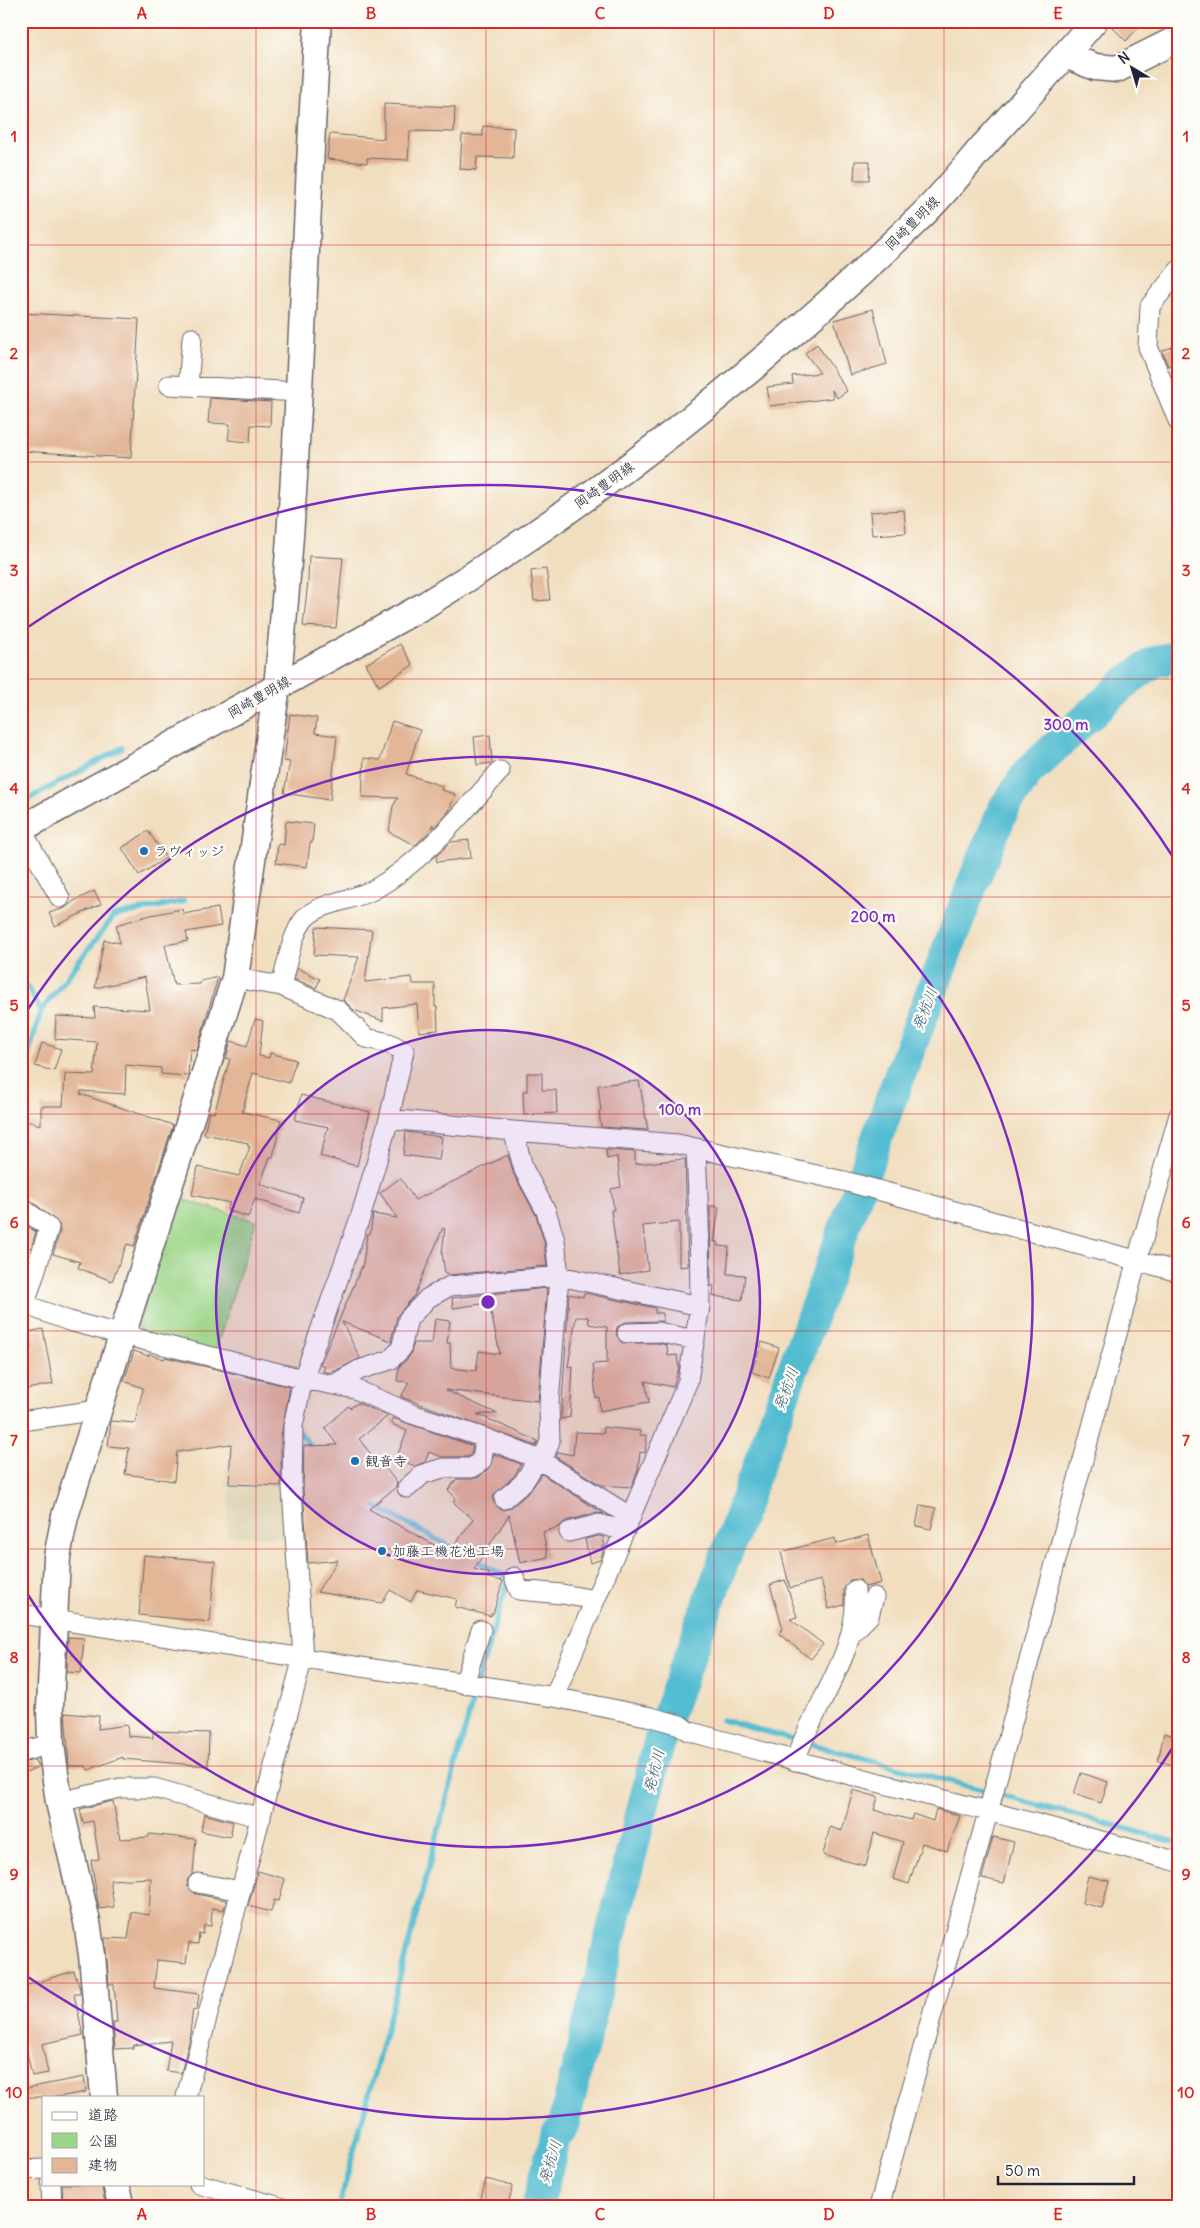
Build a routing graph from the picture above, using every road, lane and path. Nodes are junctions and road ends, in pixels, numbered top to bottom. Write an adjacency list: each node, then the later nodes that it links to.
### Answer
1 (318, 21): 9 (street)
2 (1094, 21): 4 (street, 岡崎豊明線)
3 (1179, 38): 4 (street)
4 (1066, 55): 11 (street, 岡崎豊明線)
5 (1179, 270): 10 (street)
6 (192, 338): 8 (street)
7 (169, 385): 8 (street)
8 (188, 386): 9 (street)
9 (300, 392): 11 (street)
10 (1179, 422)
11 (277, 686): 13 (street, 岡崎豊明線); 15 (street)
12 (500, 771): 16 (street)
13 (21, 829): 14 (street)
14 (60, 898)
15 (235, 978): 16 (street); 28 (street)
16 (281, 986): 18 (street)
17 (1179, 1115): 22 (street)
18 (389, 1119): 19 (street); 30 (street)
19 (513, 1131): 20 (street); 24 (street)
20 (696, 1149): 22 (street); 26 (street)
21 (21, 1207): 25 (street)
22 (1137, 1260): 23 (street); 55 (street)
23 (1179, 1272)
24 (559, 1276): 26 (street); 31 (street); 35 (street)
25 (23, 1304): 28 (street)
26 (700, 1306): 29 (street)
27 (627, 1333): 29 (street)
28 (123, 1336): 30 (street); 32 (street)
29 (695, 1340): 38 (street)
30 (303, 1379): 31 (street); 48 (street)
31 (335, 1384): 34 (street)
32 (98, 1410): 33 (street); 45 (street)
33 (21, 1421)
34 (485, 1438): 35 (street); 36 (street)
35 (540, 1461): 37 (street); 38 (street)
36 (407, 1488)
37 (504, 1499)
38 (628, 1524): 39 (street); 43 (street)
39 (569, 1532)
40 (514, 1577): 43 (street)
41 (855, 1590): 47 (street)
42 (874, 1597): 47 (street)
43 (595, 1600): 50 (street)
44 (21, 1614): 45 (street)
45 (54, 1620): 48 (street); 51 (street)
46 (481, 1630): 49 (street)
47 (851, 1634): 52 (street)
48 (303, 1657): 49 (street); 56 (street)
49 (464, 1684): 50 (street)
50 (554, 1697): 52 (street)
51 (51, 1744): 53 (street); 54 (street)
52 (801, 1746): 55 (street)
53 (21, 1752)
54 (59, 1802): 56 (street); 60 (street)
55 (990, 1807): 57 (street); 70 (street)
56 (261, 1818): 59 (street)
57 (1179, 1862)
58 (198, 1883): 59 (street)
59 (241, 1892): 61 (street)
60 (104, 2096)
61 (186, 2096)
62 (42, 2169): 63 (street)
63 (21, 2170)
64 (51, 2186): 67 (street)
65 (117, 2186): 68 (street)
66 (205, 2186): 69 (street)
67 (52, 2207)
68 (122, 2207)
69 (280, 2207)
70 (879, 2207)

